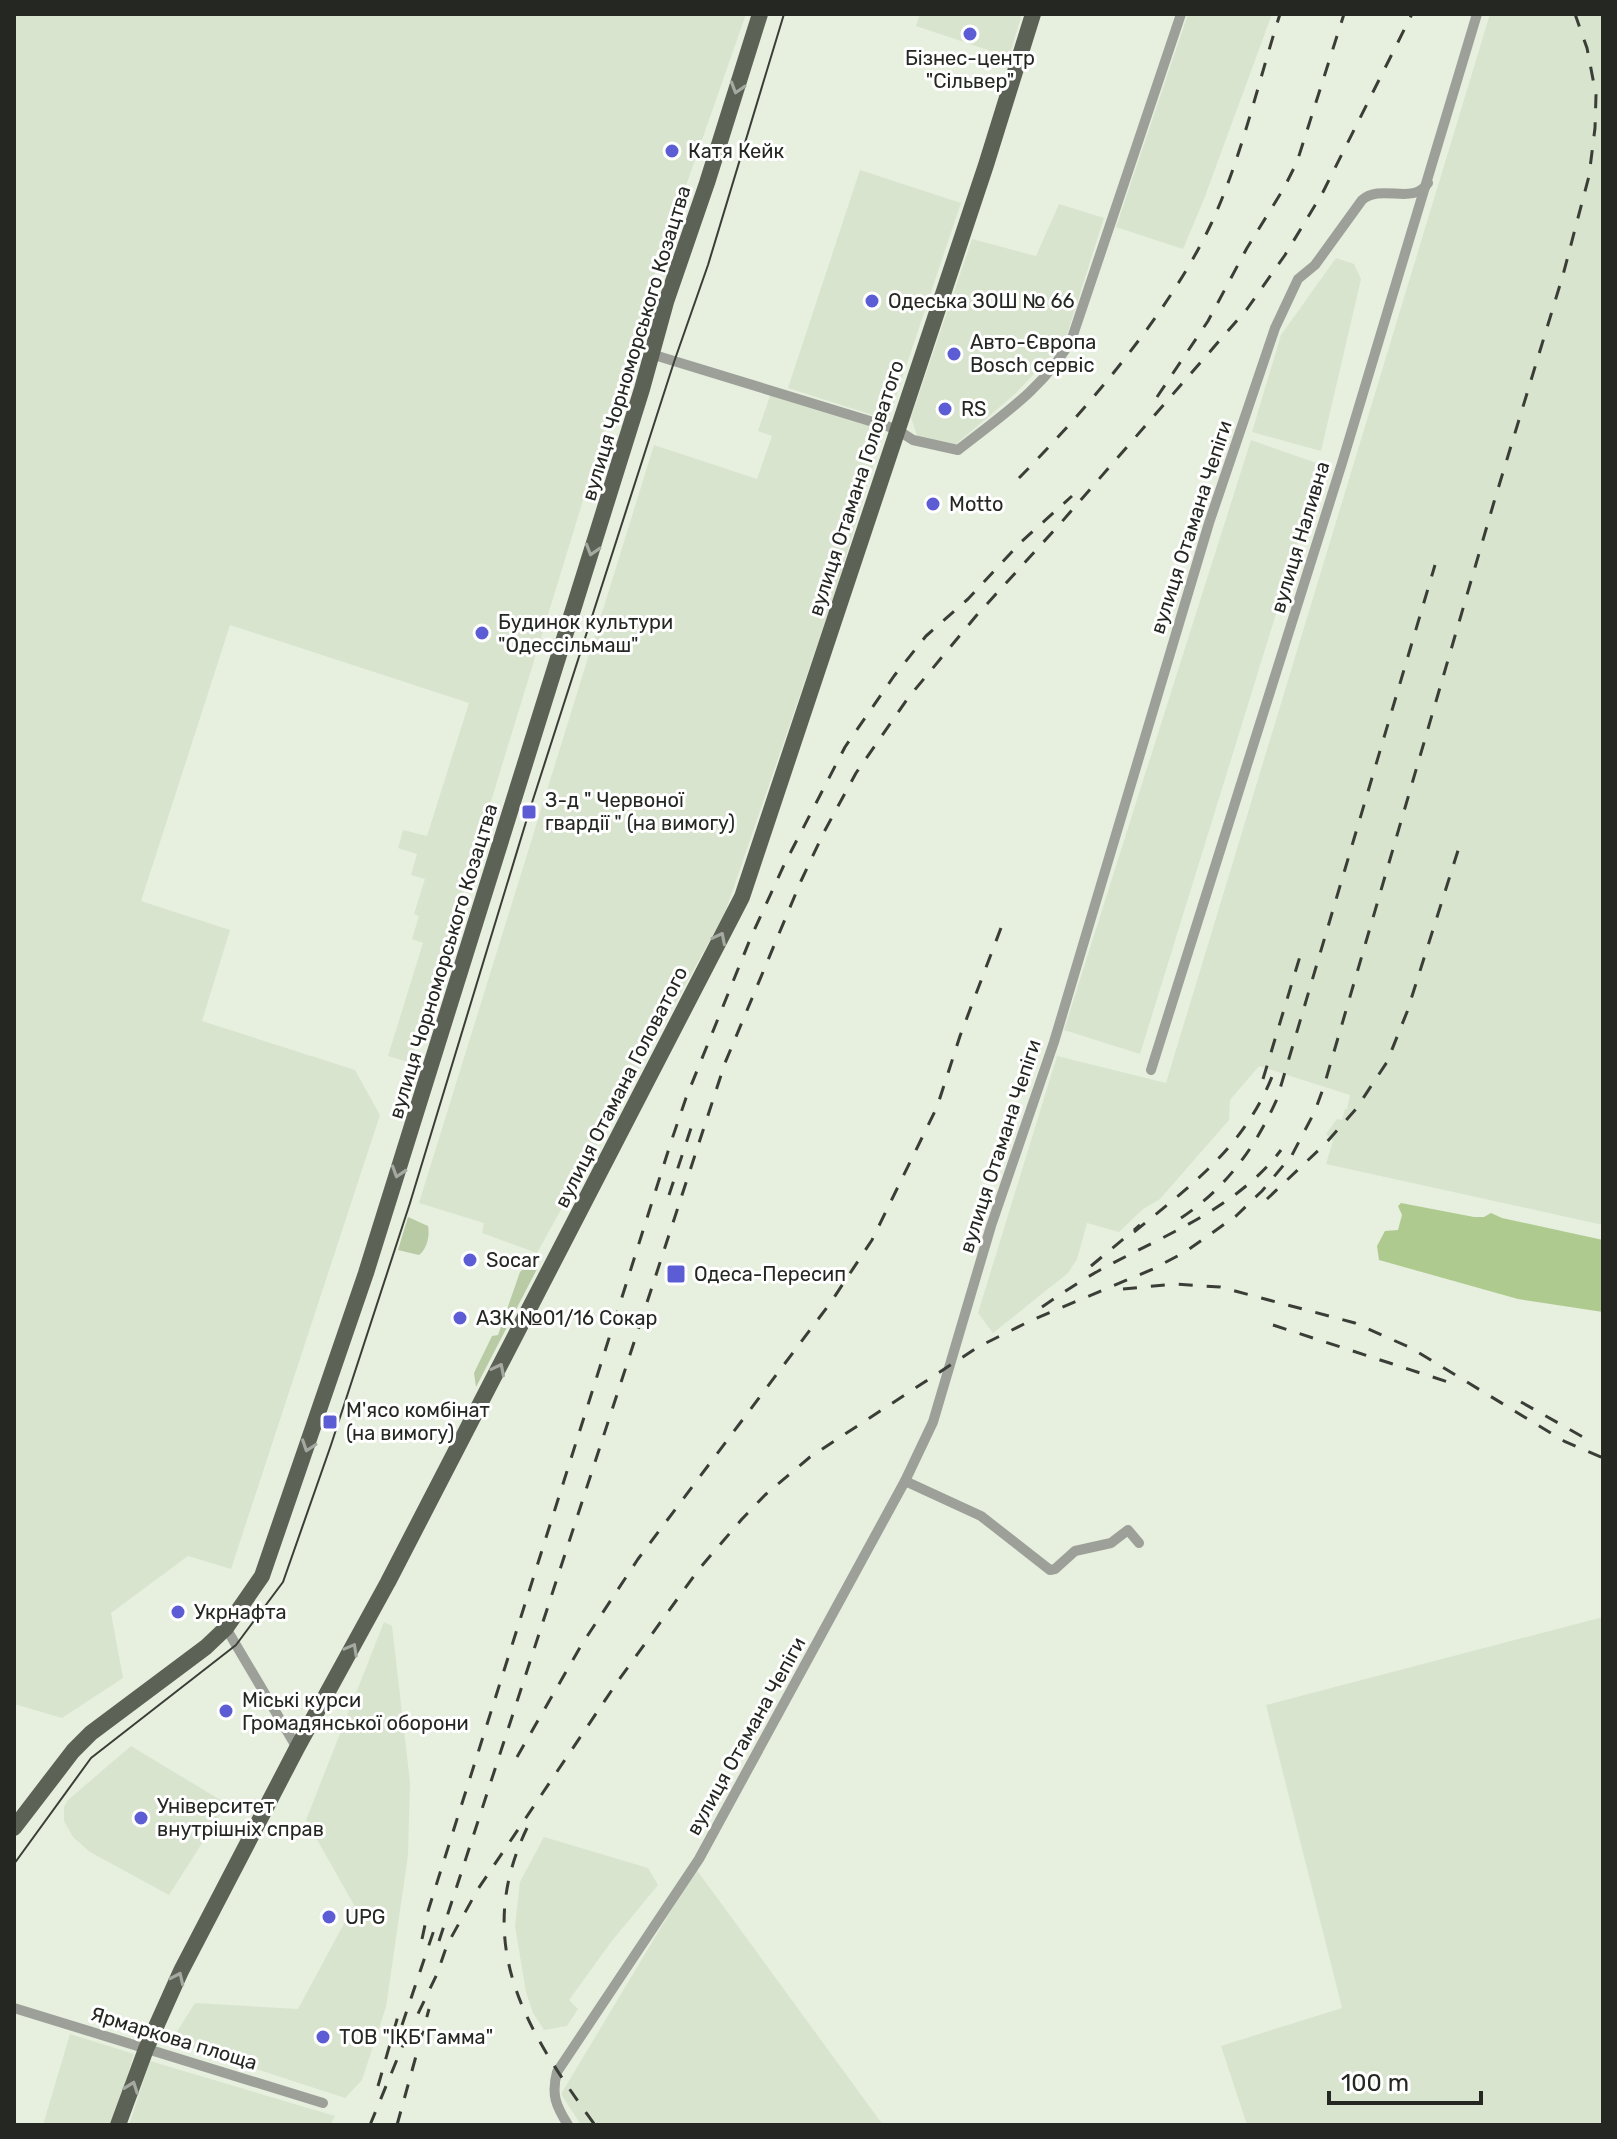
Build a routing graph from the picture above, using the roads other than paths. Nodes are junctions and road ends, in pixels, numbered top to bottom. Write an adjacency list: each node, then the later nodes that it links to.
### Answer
1 (760, 14): 6 (main road, вулиця Чорноморського Козацтва, one-way to 6)
2 (1033, 14): 7 (main road, вулиця Отамана Головатого)
3 (1181, 14): 7 (street)
4 (1477, 14): 5 (street, вулиця Наливна)
5 (1428, 183): 8 (street, вулиця Наливна); 9 (street, вулиця Отамана Чепіги)
6 (651, 354): 7 (street); 11 (main road, вулиця Чорноморського Козацтва, one-way to 11)
7 (896, 429): 12 (main road, вулиця Отамана Головатого, one-way to 7)
8 (1151, 1070)
9 (905, 1481): 10 (street); 18 (street, вулиця Отамана Чепіги)
10 (1139, 1543)
11 (226, 1628): 12 (street); 13 (main road, вулиця Чорноморського Козацтва)
12 (297, 1748): 15 (main road, вулиця Отамана Головатого, one-way to 12)
13 (14, 1828)
14 (14, 2008): 15 (street, Ярмаркова площа)
15 (146, 2049): 16 (street, Ярмаркова площа); 17 (main road, вулиця Отамана Головатого, one-way to 15)
16 (323, 2103)
17 (118, 2125)
18 (568, 2125)

